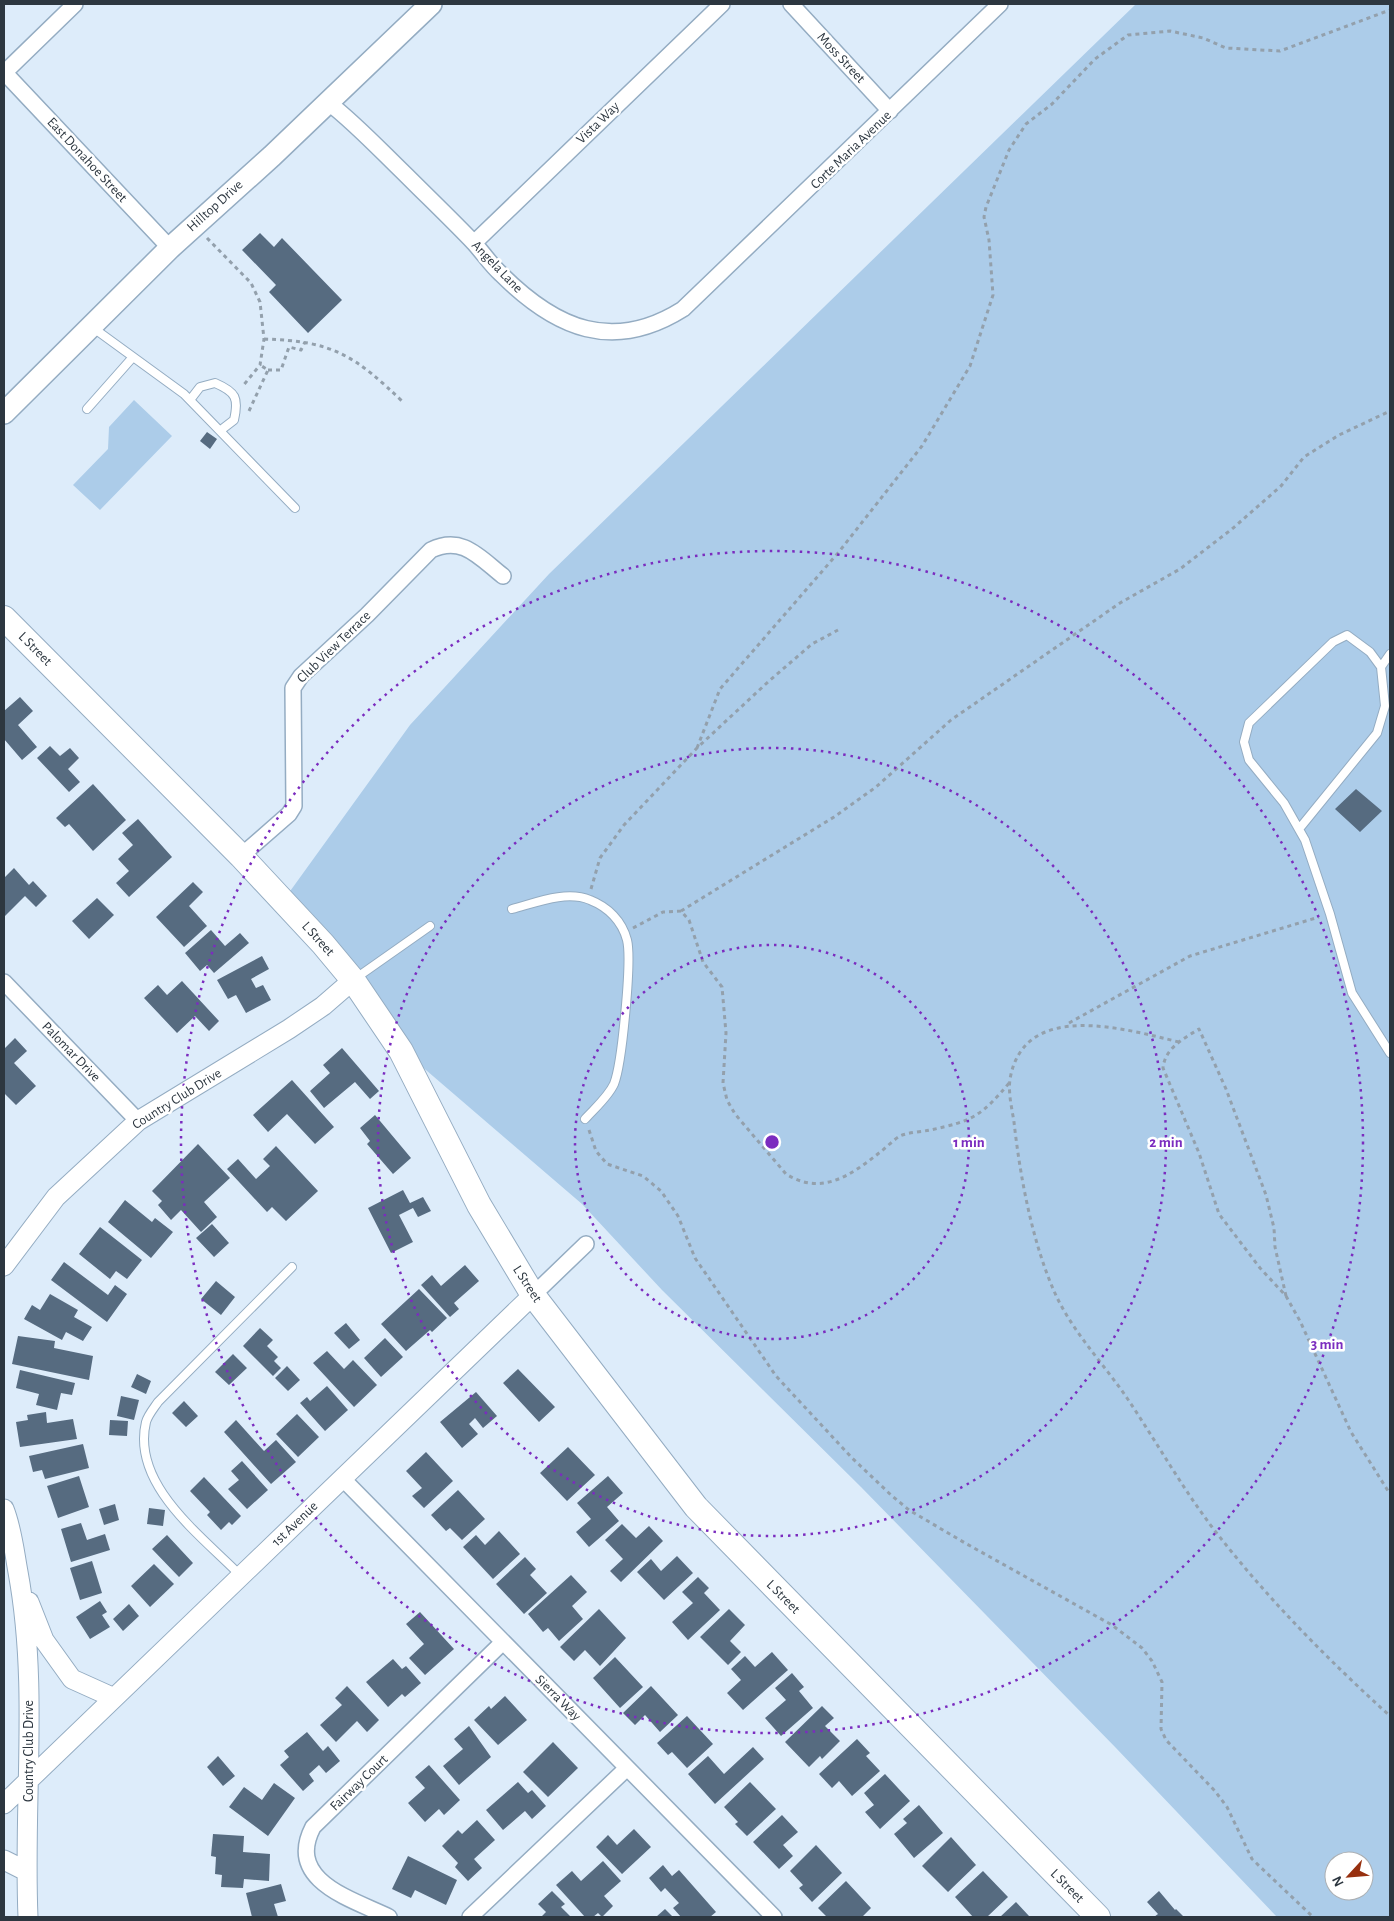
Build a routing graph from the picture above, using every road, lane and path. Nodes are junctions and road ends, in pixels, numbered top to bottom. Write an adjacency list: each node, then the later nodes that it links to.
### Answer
1 (75, 4): 7 (street)
2 (431, 4): 8 (main road, Hilltop Drive)
3 (722, 4): 11 (street, Vista Way)
4 (791, 4): 9 (street, Moss Street)
5 (1000, 4): 9 (street, Corte Maria Avenue)
6 (1390, 10): 34 (path)
7 (4, 72): 12 (street, East Donahoe Street)
8 (329, 103): 10 (main road, Hilltop Drive); 11 (street, Angela Lane)
9 (890, 112): 13 (street, Corte Maria Avenue)
10 (194, 225): 12 (main road, Hilltop Drive); 15 (path)
11 (474, 243): 13 (street, Angela Lane)
12 (170, 248): 14 (main road, Hilltop Drive)
13 (700, 294)
14 (91, 326): 17 (lane); 26 (main road, Hilltop Drive)
15 (264, 339): 16 (path); 18 (path)
16 (305, 342): 19 (path); 22 (path)
17 (133, 357): 21 (lane); 23 (lane)
18 (260, 365): 19 (path); 20 (path)
19 (268, 370): 24 (path)
20 (242, 387)
21 (190, 400): 27 (lane); 27 (lane)
22 (404, 403)
23 (87, 409)
24 (249, 411)
25 (1390, 412): 39 (path)
26 (4, 413)
27 (221, 430): 28 (lane)
28 (295, 508)
29 (503, 576): 36 (street, Club View Terrace)
30 (4, 618): 36 (main road, L Street)
31 (838, 630): 34 (path)
32 (1390, 654): 33 (lane)
33 (1382, 667): 35 (lane); 35 (lane)
34 (697, 748): 37 (path)
35 (1299, 829): 40 (lane)
36 (242, 856): 43 (main road, L Street)
37 (588, 899): 38 (lane); 41 (lane)
38 (512, 910)
39 (681, 911): 41 (path); 48 (path)
40 (1330, 914): 45 (path); 47 (lane)
41 (621, 925): 49 (lane)
42 (430, 926): 43 (lane)
43 (353, 980): 50 (street, Country Club Drive); 54 (main road, L Street)
44 (4, 982): 50 (street, Palomar Drive)
45 (1068, 1024): 46 (path); 48 (path)
46 (1179, 1042): 55 (path); 55 (path)
47 (1390, 1053)
48 (1010, 1082): 63 (path)
49 (585, 1119): 74 (path)
50 (138, 1121): 52 (street, Country Club Drive)
51 (586, 1244): 54 (street, 1st Avenue)
52 (6, 1259)
53 (292, 1266): 59 (lane)
54 (533, 1294): 56 (street, 1st Avenue); 73 (main road, L Street)
55 (1286, 1296): 57 (path)
56 (342, 1479): 59 (street, 1st Avenue); 61 (street, Sierra Way)
57 (1390, 1494)
58 (4, 1509): 60 (street, Country Club Drive)
59 (241, 1576): 62 (street, 1st Avenue)
60 (21, 1585): 62 (street, Country Club Drive); 65 (street, Country Club Drive)
61 (503, 1642): 64 (street, Sierra Way); 71 (street, Fairway Court)
62 (112, 1697): 65 (street, 1st Avenue)
63 (1390, 1716)
64 (627, 1768): 69 (street, Sierra Way); 72 (street)
65 (30, 1777): 66 (street, 1st Avenue); 68 (street, Country Club Drive)
66 (4, 1804)
67 (4, 1860): 68 (street)
68 (26, 1871): 70 (street, Country Club Drive)
69 (767, 1915)
70 (28, 1917)
71 (389, 1917)
72 (470, 1917)
73 (1098, 1917)
74 (1313, 1917)

